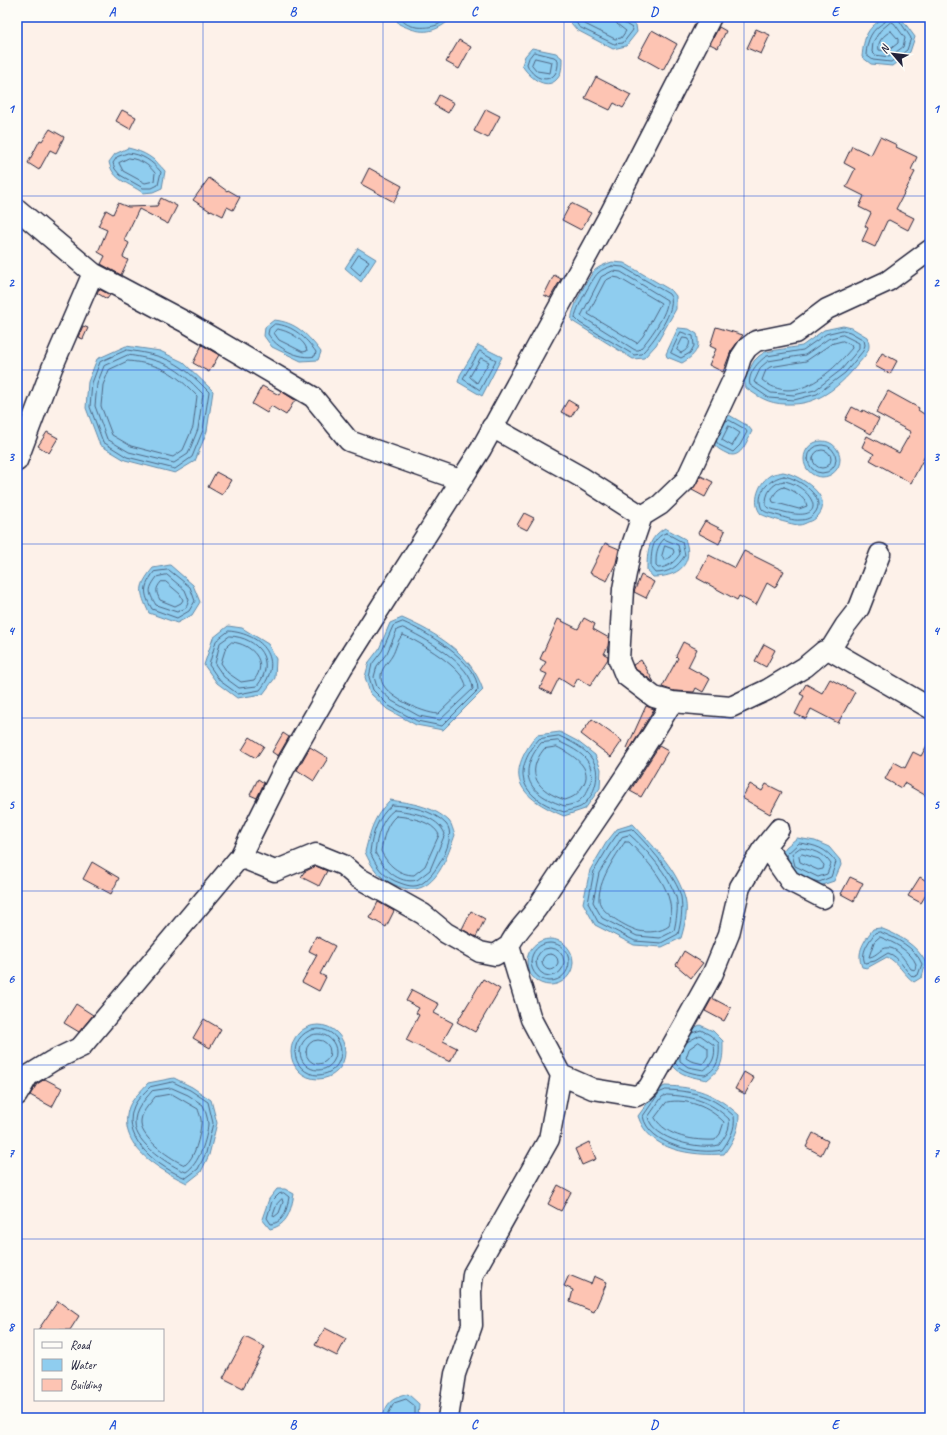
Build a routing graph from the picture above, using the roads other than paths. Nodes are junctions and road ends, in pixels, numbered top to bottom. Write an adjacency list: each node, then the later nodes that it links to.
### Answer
1 (711, 17): 5 (street)
2 (17, 209): 4 (street)
3 (930, 250): 8 (street)
4 (93, 273): 6 (street); 7 (street)
5 (492, 427): 7 (street); 8 (street)
6 (17, 461)
7 (460, 480): 15 (street)
8 (642, 516): 11 (street)
9 (880, 554): 10 (street)
10 (830, 650): 11 (street); 12 (street)
11 (672, 702): 17 (street)
12 (930, 708)
13 (779, 829): 14 (street)
14 (762, 850): 16 (street); 18 (street)
15 (240, 857): 17 (street); 19 (street)
16 (823, 898)
17 (509, 946): 18 (street)
18 (561, 1075): 20 (street)
19 (17, 1094)
20 (448, 1418)

